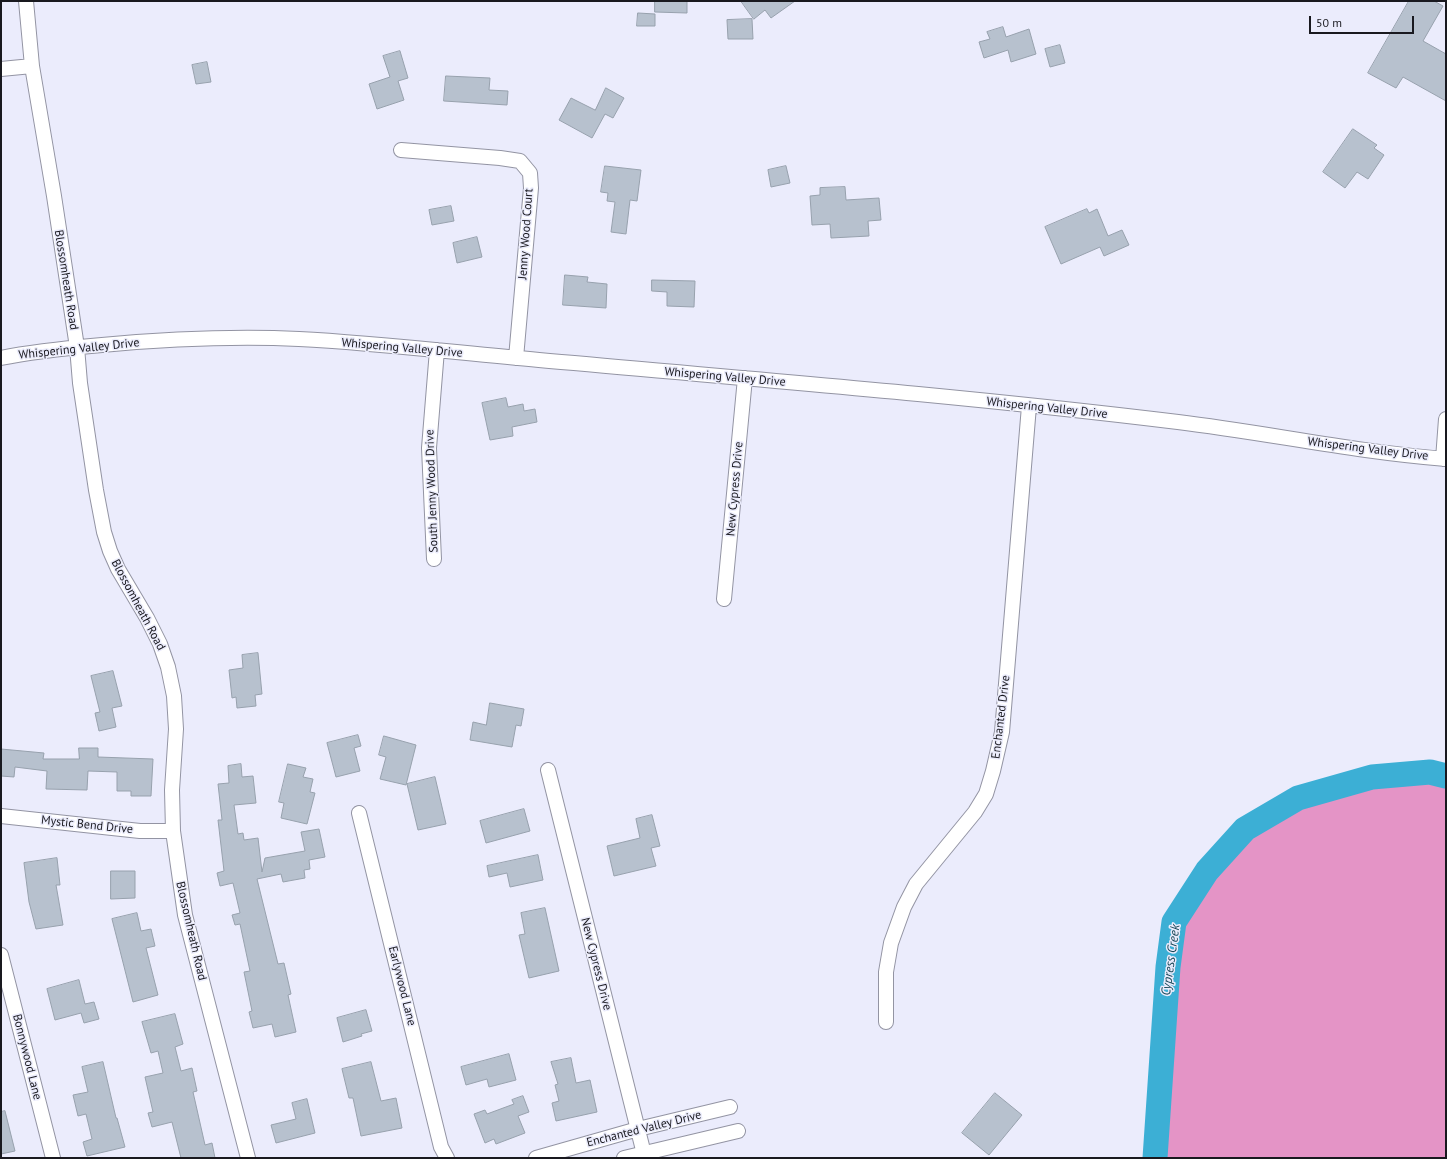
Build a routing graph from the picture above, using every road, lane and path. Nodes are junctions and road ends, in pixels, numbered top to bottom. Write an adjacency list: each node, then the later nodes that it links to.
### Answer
1 (26, 1): 2 (street, Blossomheath Road)
2 (32, 66): 3 (street); 5 (street, Blossomheath Road)
3 (1, 69)
4 (401, 150): 8 (street, Jenny Wood Court)
5 (77, 347): 6 (street, Whispering Valley Drive); 7 (street, Whispering Valley Drive); 18 (street, Blossomheath Road)
6 (437, 350): 8 (street, Whispering Valley Drive); 13 (street, South Jenny Wood Drive)
7 (1, 358)
8 (516, 358): 9 (street, Whispering Valley Drive)
9 (745, 378): 10 (street, Whispering Valley Drive); 14 (street, New Cypress Drive)
10 (1029, 406): 12 (street, Whispering Valley Drive); 20 (street, Enchanted Drive)
11 (1446, 420): 12 (street)
12 (1445, 459)
13 (434, 559)
14 (724, 599)
15 (548, 770): 22 (street, New Cypress Drive)
16 (359, 813): 27 (street, Earlywood Lane)
17 (1, 816): 18 (street, Mystic Bend Drive)
18 (173, 831): 26 (street, Blossomheath Road)
19 (1, 955): 25 (street, Bonnywood Lane)
20 (886, 1022)
21 (730, 1107): 22 (street, Enchanted Valley Drive)
22 (638, 1128): 24 (street, New Cypress Drive); 28 (street, Enchanted Valley Drive)
23 (738, 1131): 24 (street, Enchanted Valley Drive)
24 (645, 1156): 29 (street, Enchanted Valley Drive)
25 (53, 1158)
26 (248, 1158)
27 (447, 1158)
28 (536, 1158)
29 (624, 1158)

